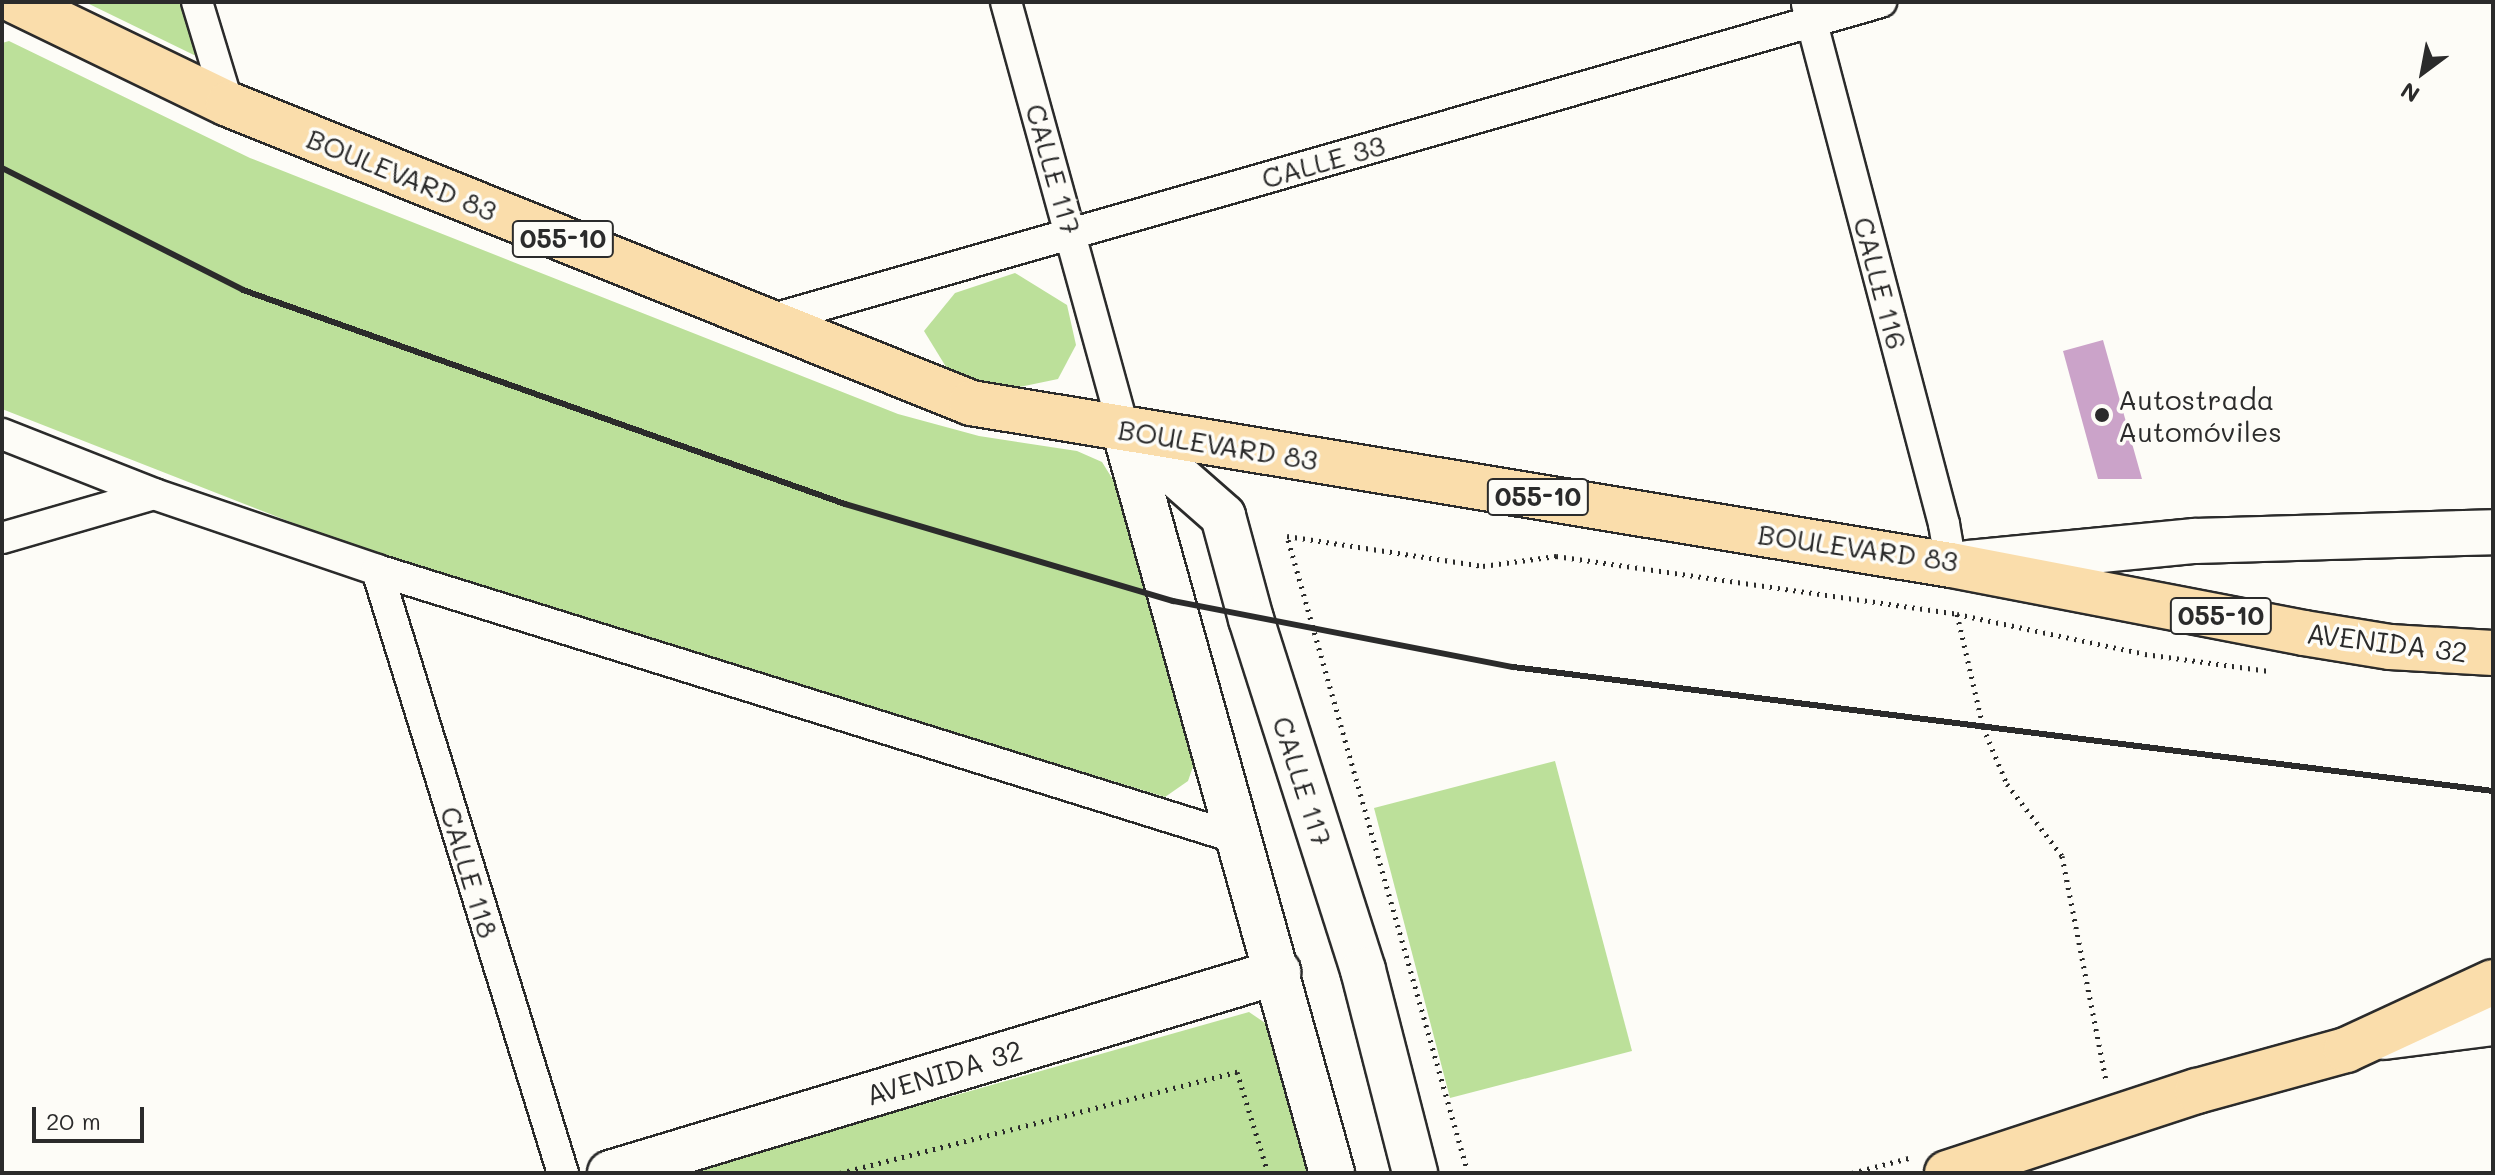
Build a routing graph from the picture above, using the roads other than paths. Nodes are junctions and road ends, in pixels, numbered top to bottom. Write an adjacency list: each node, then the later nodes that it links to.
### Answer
1 (17, 2): 6 (highway, BOULEVARD 83 / 055-10)
2 (197, 2): 6 (street)
3 (1006, 2): 7 (street, CALLE 117)
4 (1881, 2): 5 (street, CALLE 33)
5 (1810, 12): 7 (street, CALLE 33); 14 (street, CALLE 116)
6 (228, 104): 8 (highway, BOULEVARD 83 / 055-10)
7 (1072, 233): 8 (street, CALLE 33); 9 (street, CALLE 117)
8 (766, 321): 9 (highway, BOULEVARD 83 / 055-10)
9 (1124, 429): 14 (highway, BOULEVARD 83 / 055-10); 17 (street, CALLE 117); 26 (street, CALLE 117)
10 (2, 434): 11 (street)
11 (154, 494): 13 (street); 15 (street)
12 (2493, 532): 14 (street, BOULEVARD 83)
13 (2, 538)
14 (1951, 565): 16 (highway, AVENIDA 32 / 055-10)
15 (377, 570): 17 (street); 23 (street, CALLE 118)
16 (2493, 653)
17 (1240, 839): 18 (street, CALLE 117)
18 (1278, 972): 24 (street, AVENIDA 32); 25 (street, CALLE 117)
19 (2493, 982): 21 (highway)
20 (2493, 1023): 21 (street)
21 (2374, 1038): 22 (highway)
22 (1999, 1166): 27 (highway)
23 (563, 1173)
24 (610, 1173)
25 (1332, 1173)
26 (1415, 1173)
27 (1947, 1173)

